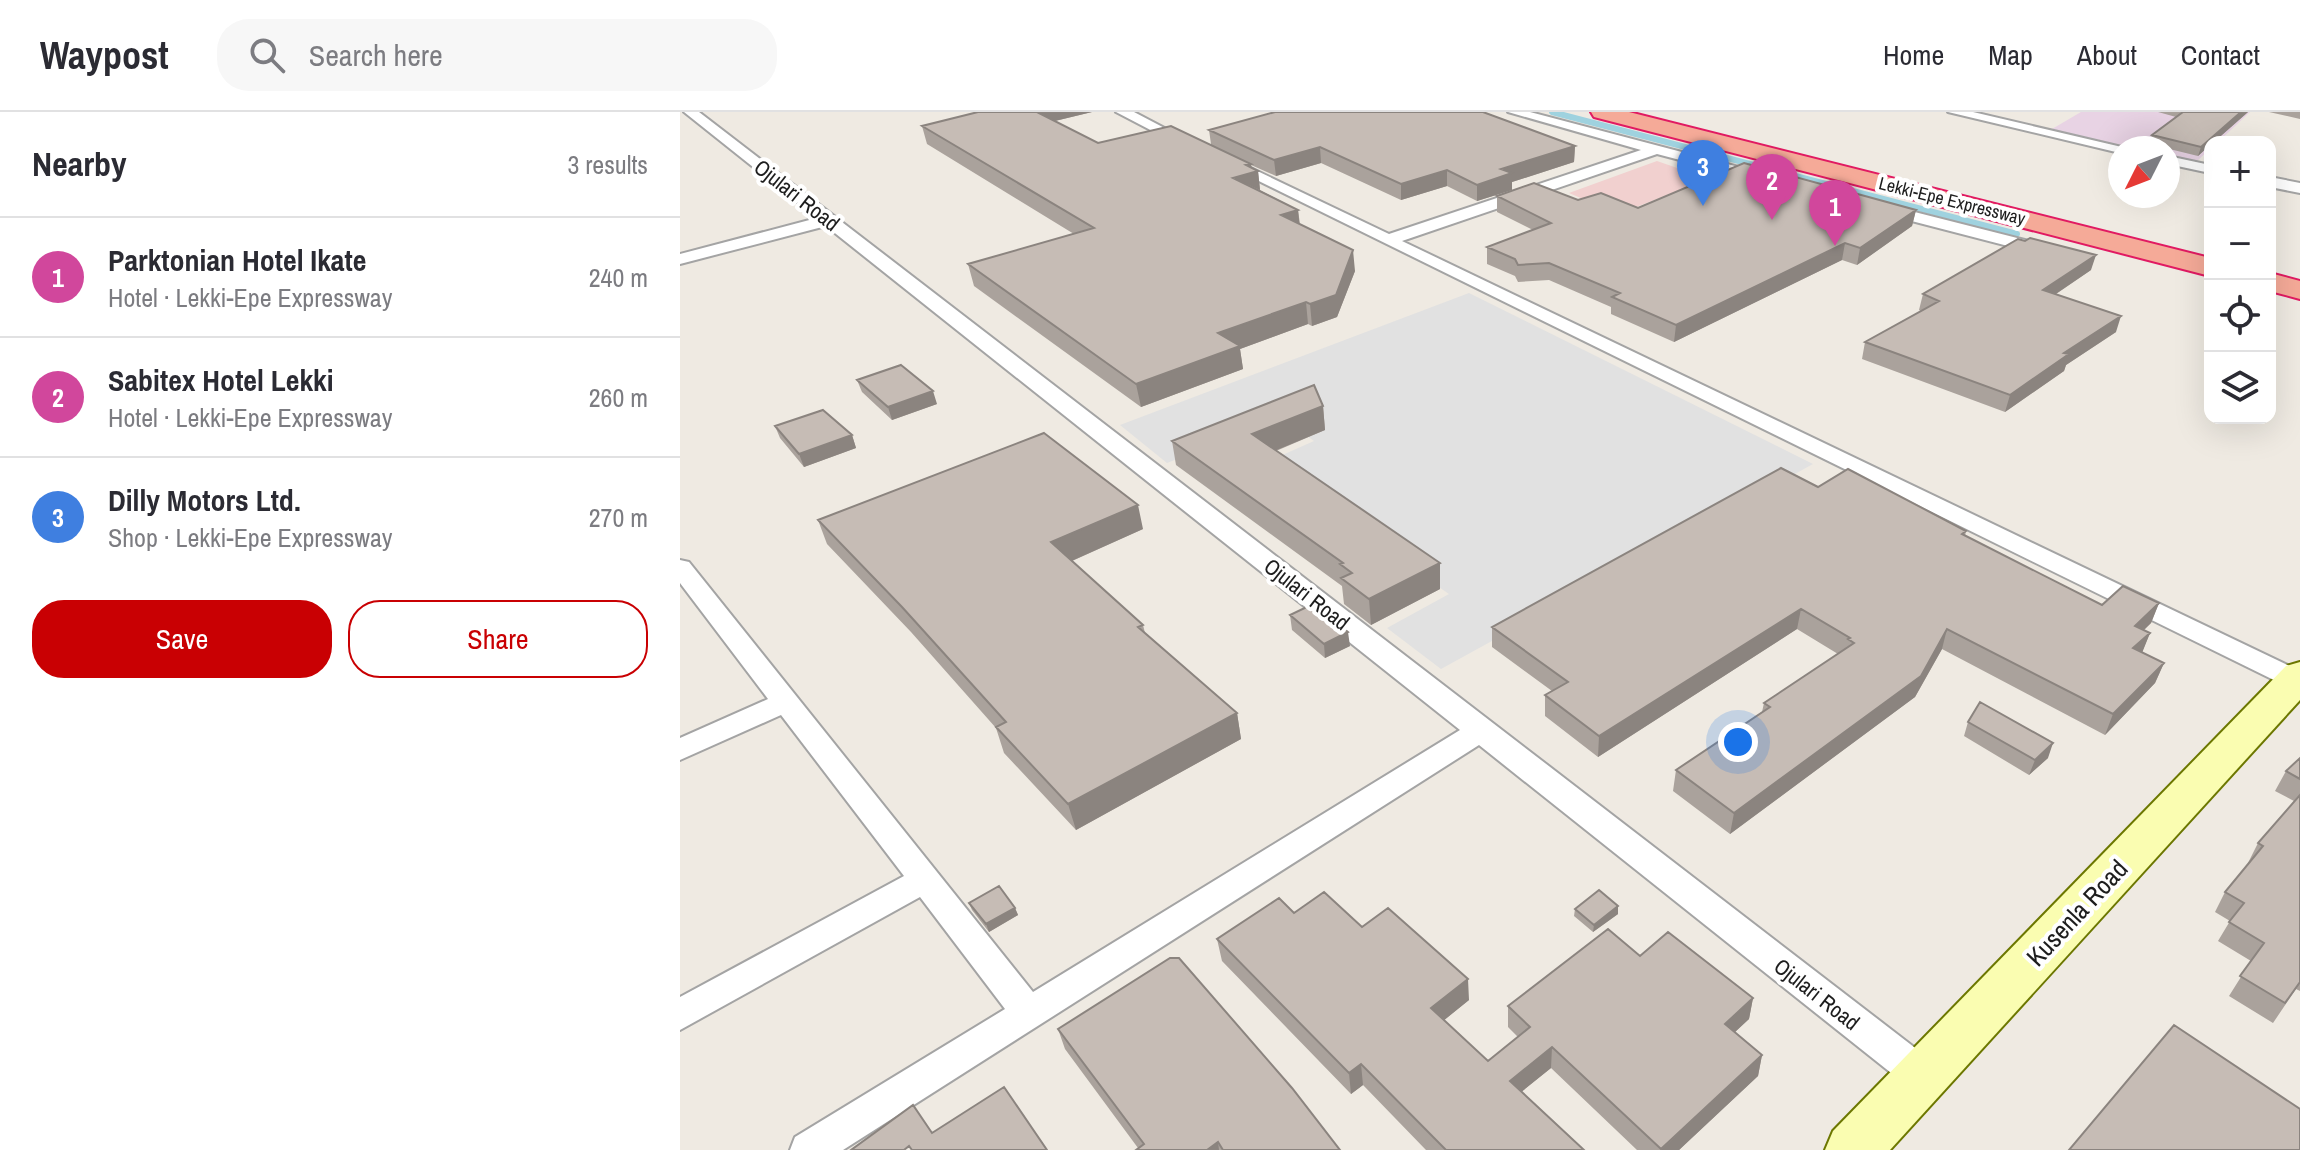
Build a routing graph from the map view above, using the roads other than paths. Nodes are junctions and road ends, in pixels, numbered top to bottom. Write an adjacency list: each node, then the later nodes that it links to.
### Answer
1 (691, 112): 16 (street, Ojulari Road)
2 (1123, 112): 17 (street)
3 (1515, 112): 8 (street)
4 (1602, 112): 13 (highway, Lekki-Epe Expressway)
5 (1668, 112): 18 (highway, Lekki-Epe Expressway)
6 (1955, 112): 7 (street)
7 (2108, 146)
8 (1654, 150): 12 (street); 17 (street)
9 (2180, 163): 10 (street)
10 (2204, 168)
11 (2276, 183): 14 (street)
12 (1787, 184)
13 (1885, 184): 20 (highway); 24 (highway, Lekki-Epe Expressway)
14 (2300, 188)
15 (1861, 203): 19 (street)
16 (829, 220): 22 (street); 32 (street, Ojulari Road)
17 (1388, 240): 30 (street)
18 (2204, 242)
19 (2058, 253)
20 (2204, 258)
21 (2276, 258): 23 (highway)
22 (680, 259)
23 (2300, 264)
24 (2204, 265)
25 (2276, 275): 26 (highway)
26 (2300, 281)
27 (2276, 284): 28 (highway)
28 (2300, 290)
29 (680, 567): 31 (street)
30 (2294, 688): 37 (main road, Kusenla Road)
31 (788, 701): 33 (street); 34 (street)
32 (1482, 730): 35 (street); 37 (street, Ojulari Road)
33 (680, 750)
34 (924, 880): 35 (street); 36 (street)
35 (1029, 1013): 38 (street)
36 (680, 1015)
37 (1923, 1076): 39 (main road, Kusenla Road)
38 (809, 1150)
39 (1853, 1150)

